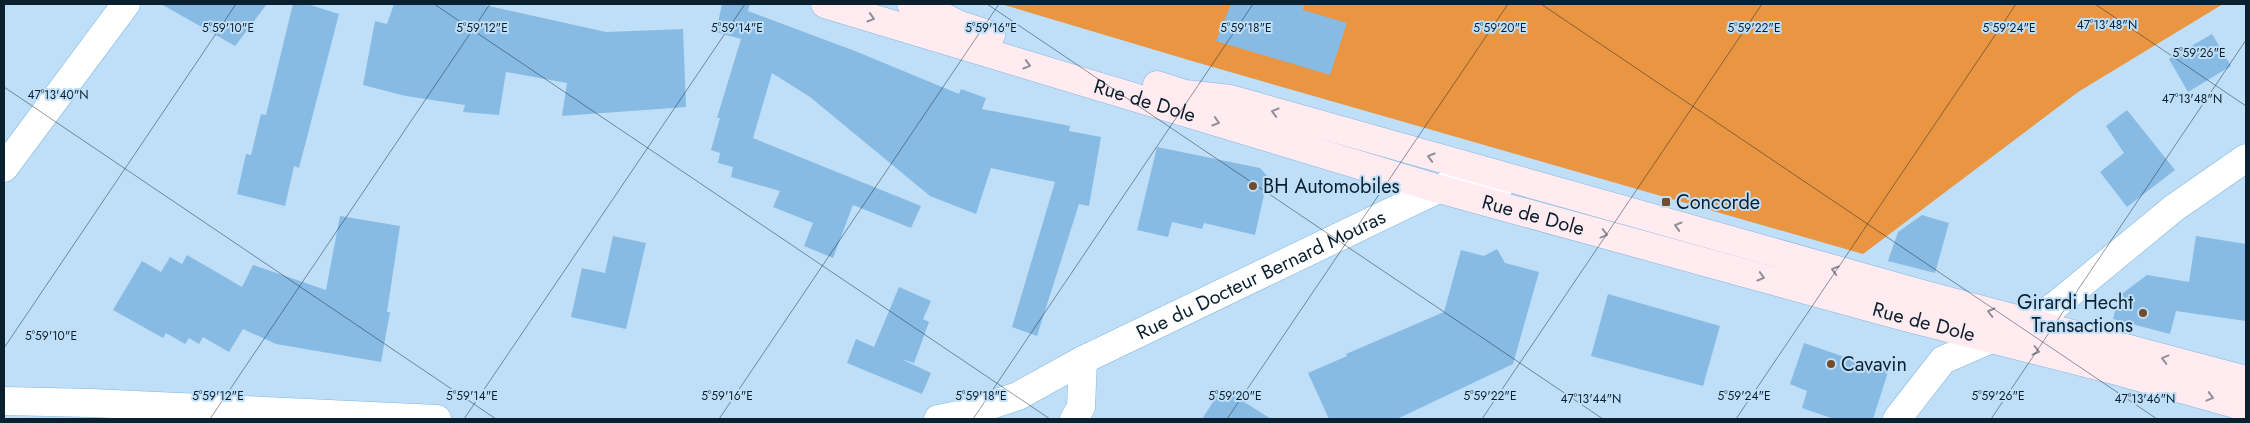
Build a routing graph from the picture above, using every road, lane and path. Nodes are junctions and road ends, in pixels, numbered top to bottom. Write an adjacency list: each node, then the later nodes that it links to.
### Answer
1 (126, 4): 5 (street)
2 (825, 4): 6 (main road, Rue de Dole, one-way to 6)
3 (911, 4): 7 (main road, Rue de Dole, one-way to 3)
4 (2246, 158): 8 (street)
5 (4, 168)
6 (1439, 189): 7 (street, Rue du Docteur Bernard Mouras); 9 (main road, Rue de Dole, one-way to 9); 10 (street, Rue du Docteur Bernard Mouras)
7 (1545, 189): 8 (main road, Rue de Dole, one-way to 7)
8 (2030, 322): 9 (street); 11 (main road, Rue de Dole, one-way to 8)
9 (1991, 340): 13 (main road, Rue de Dole, one-way to 13); 17 (street)
10 (1083, 360): 15 (street, Rue du Docteur Bernard Mouras); 16 (street)
11 (2246, 380)
12 (4, 401): 14 (street)
13 (2246, 407)
14 (437, 419)
15 (938, 419)
16 (1074, 419)
17 (1897, 419)

